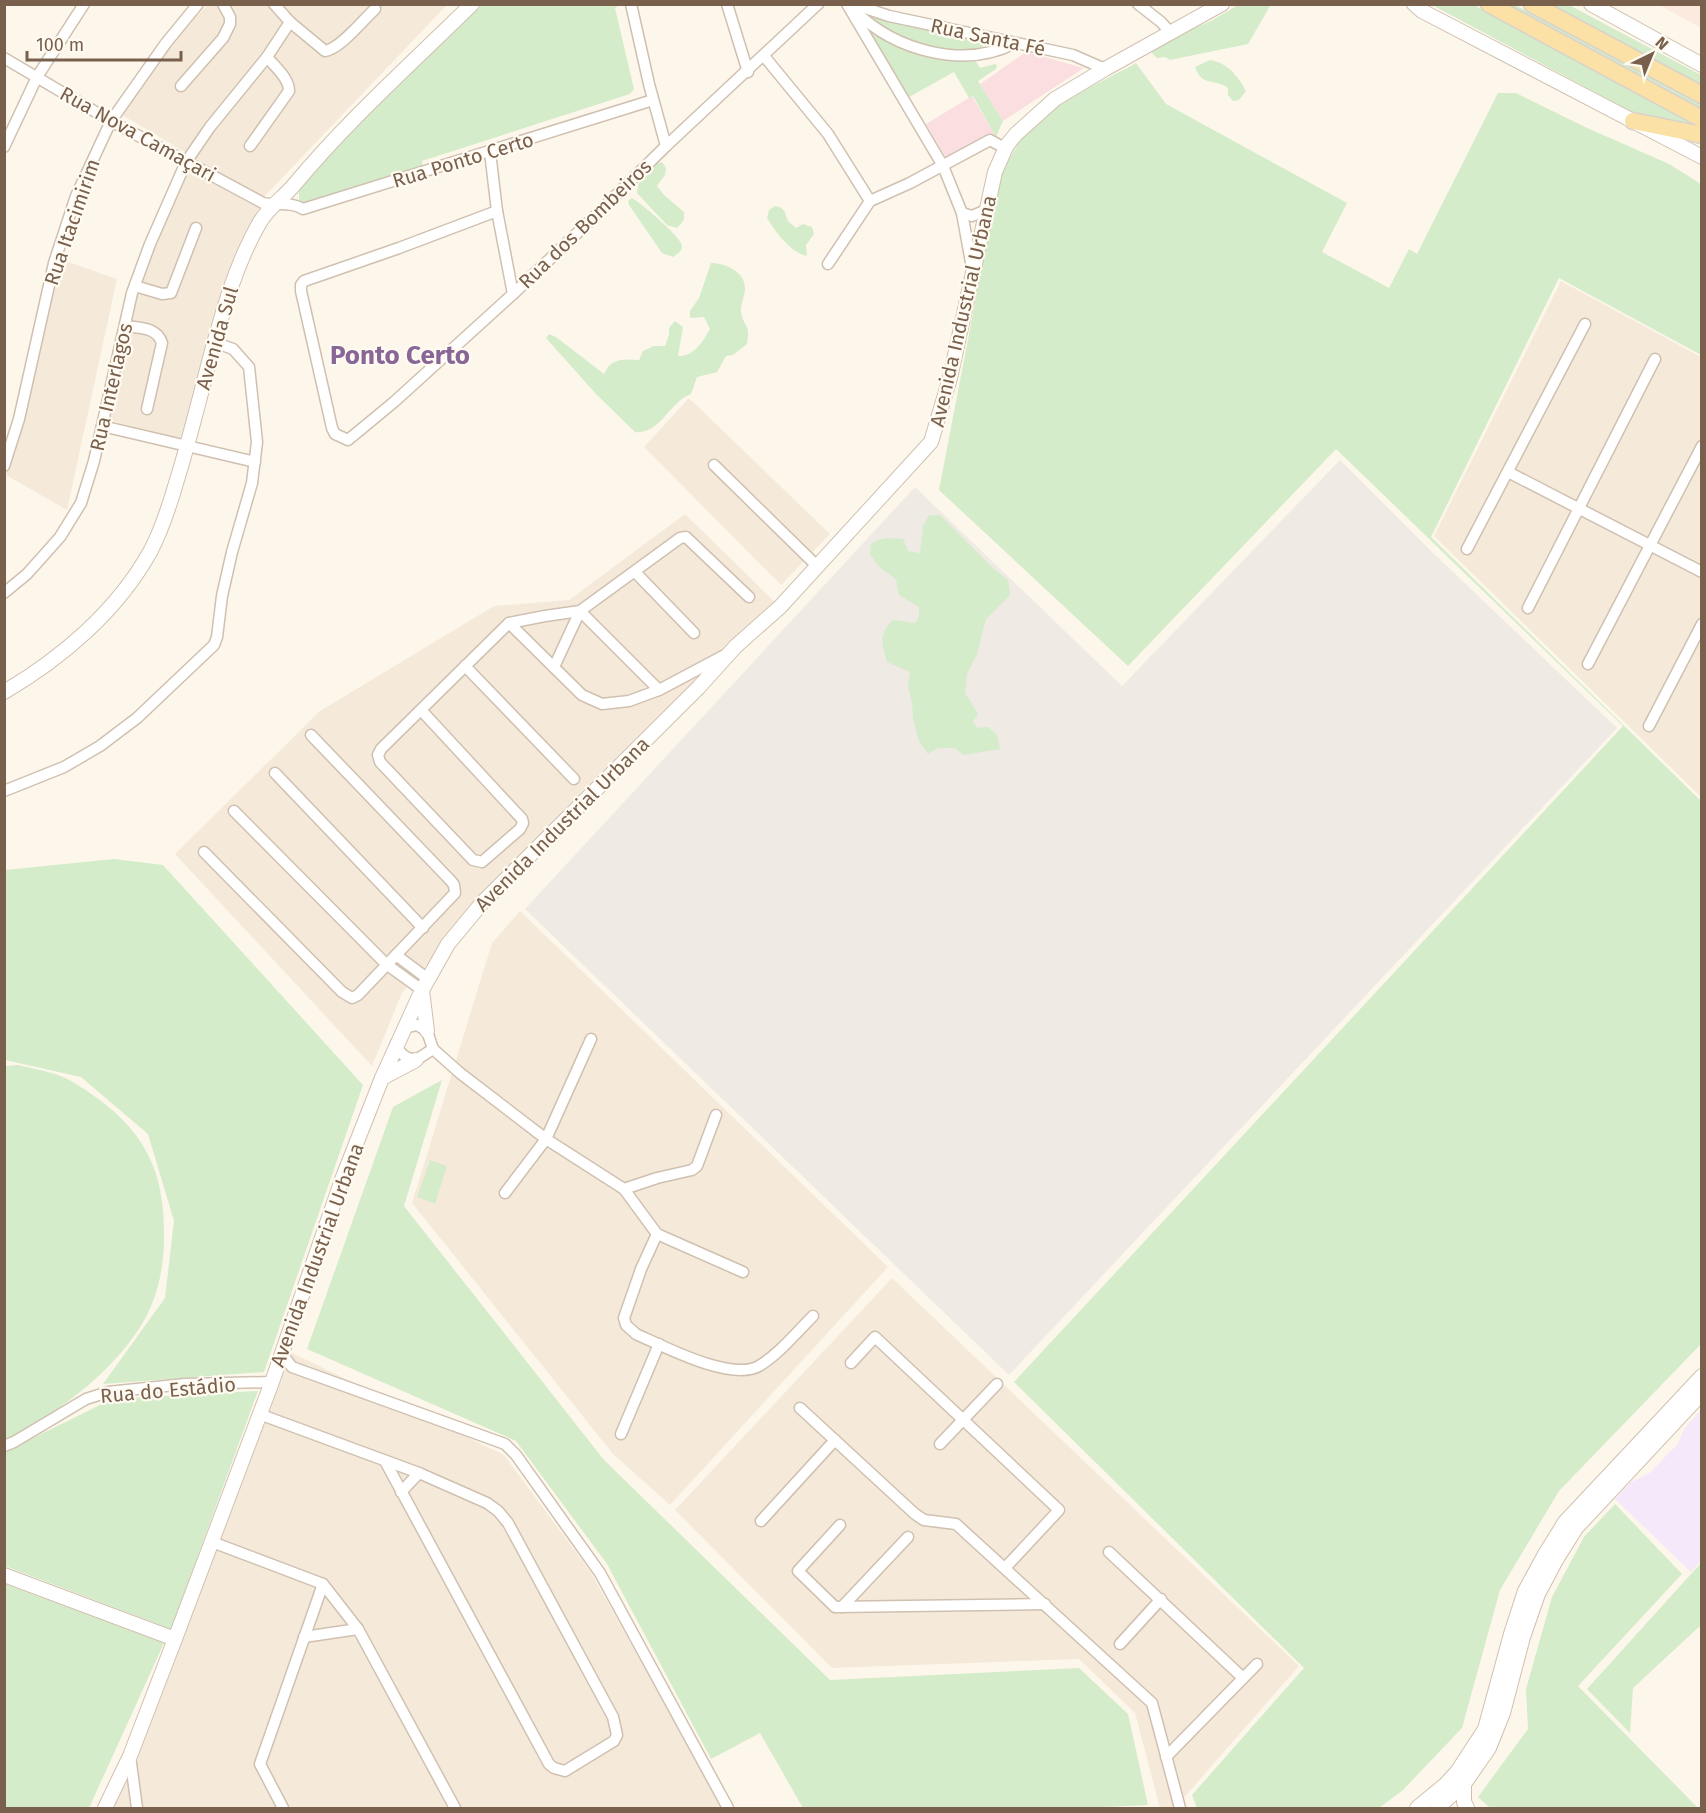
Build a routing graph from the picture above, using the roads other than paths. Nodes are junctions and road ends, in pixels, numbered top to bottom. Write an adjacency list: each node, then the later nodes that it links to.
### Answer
1 (84, 4): 27 (street)
2 (198, 4): 32 (street, Rua Itacimirim)
3 (223, 4): 28 (street)
4 (274, 4): 18 (street)
5 (472, 4): 44 (street, Avenida Sul)
6 (631, 4): 30 (street)
7 (727, 4): 26 (street)
8 (818, 4): 21 (street, Rua dos Bombeiros)
9 (850, 4): 15 (street, Rua Santa Fé); 20 (street); 42 (street)
10 (1138, 4): 19 (street)
11 (1222, 4): 19 (street, Avenida Industrial Urbana)
12 (1489, 4): 31 (main road)
13 (1532, 4): 29 (main road)
14 (1591, 4): 24 (street)
15 (870, 7): 20 (street, Rua Santa Fé)
16 (1415, 7): 33 (street)
17 (375, 9): 18 (street)
18 (290, 22): 22 (street, Rua Interlagos)
19 (1170, 32): 25 (street, Avenida Industrial Urbana)
20 (1015, 43): 25 (street, Rua Santa Fé)
21 (764, 56): 26 (street, Rua dos Bombeiros); 43 (street)
22 (267, 57): 35 (street); 41 (street, Rua Interlagos)
23 (4, 58): 27 (street, Rua Nova Camaçari)
24 (1701, 65)
25 (1105, 69): 38 (street, Avenida Industrial Urbana)
26 (748, 72): 36 (street, Rua dos Bombeiros)
27 (37, 77): 32 (street, Rua Nova Camaçari); 37 (street)
28 (181, 86)
29 (1701, 95)
30 (653, 100): 36 (street); 39 (street, Rua Ponto Certo)
31 (1701, 119)
32 (111, 121): 41 (street, Rua Nova Camaçari); 63 (street, Rua Itacimirim)
33 (1634, 121): 34 (main road); 40 (street)
34 (1701, 135)
35 (250, 146)
36 (666, 146): 52 (street, Rua dos Bombeiros)
37 (4, 147)
38 (1006, 149): 42 (street); 45 (street, Avenida Industrial Urbana)
39 (490, 152): 44 (street, Rua Ponto Certo); 46 (street)
40 (1701, 157)
41 (186, 162): 44 (street, Rua Nova Camaçari); 51 (street, Rua Interlagos)
42 (943, 165): 43 (street); 47 (street)
43 (870, 201): 49 (street)
44 (273, 205): 55 (street, Avenida Sul)
45 (986, 210): 47 (street); 50 (street, Avenida Industrial Urbana)
46 (497, 211): 52 (street); 52 (street, Rua dos Bombeiros)
47 (962, 213): 50 (street)
48 (196, 228): 51 (street)
49 (828, 264)
50 (973, 275): 68 (street, Avenida Industrial Urbana)
51 (135, 286): 54 (street, Rua Interlagos)
52 (513, 294)
53 (1585, 324): 64 (street)
54 (125, 326): 57 (street); 58 (street, Rua Interlagos)
55 (214, 342): 60 (street, Avenida Sul); 61 (street)
56 (1655, 359): 65 (street)
57 (147, 409)
58 (102, 426): 60 (street); 71 (street, Rua Interlagos)
59 (1701, 446): 66 (street)
60 (187, 447): 61 (street); 85 (street, Avenida Sul)
61 (255, 462): 91 (street)
62 (714, 465): 68 (street)
63 (4, 466)
64 (1508, 471): 65 (street); 67 (street)
65 (1579, 509): 66 (street); 73 (street)
66 (1651, 546): 70 (street); 79 (street)
67 (1467, 549)
68 (817, 566): 78 (street, Avenida Industrial Urbana)
69 (635, 572): 72 (street); 74 (street); 77 (street)
70 (1701, 572)
71 (4, 593)
72 (749, 597)
73 (1528, 608)
74 (580, 611): 75 (street); 81 (street); 84 (street)
75 (509, 623): 80 (street); 81 (street)
76 (1701, 624): 87 (street)
77 (694, 633)
78 (728, 654): 82 (street); 83 (street, Avenida Industrial Urbana)
79 (1588, 664)
80 (465, 666): 86 (street); 90 (street)
81 (554, 667): 84 (street)
82 (690, 673): 83 (street); 84 (street)
83 (704, 681): 97 (street, Avenida Industrial Urbana)
84 (659, 690)
85 (4, 692)
86 (421, 710): 86 (street)
87 (1649, 726)
88 (311, 735): 94 (street)
89 (275, 773): 94 (street)
90 (574, 779)
91 (4, 791)
92 (234, 811): 96 (street)
93 (204, 852): 96 (street)
94 (423, 928): 95 (street)
95 (396, 955): 96 (street); 97 (street)
96 (386, 964): 97 (street)
97 (425, 984): 98 (street, Avenida Industrial Urbana); 99 (street)
98 (404, 1028): 99 (street); 101 (street, Avenida Industrial Urbana)
99 (427, 1031): 102 (street)
100 (591, 1039): 106 (street)
101 (396, 1043): 103 (street); 104 (street, Avenida Industrial Urbana)
102 (433, 1049): 103 (street); 106 (street)
103 (416, 1060): 104 (street)
104 (382, 1078): 113 (street, Avenida Industrial Urbana)
105 (716, 1115): 107 (street)
106 (546, 1139): 107 (street); 108 (street)
107 (624, 1189): 109 (street)
108 (505, 1193)
109 (657, 1234): 110 (street); 112 (street)
110 (743, 1272)
111 (813, 1316): 112 (street)
112 (659, 1344): 123 (street)
113 (282, 1354): 115 (street); 117 (street, Avenida Industrial Urbana)
114 (851, 1364): 122 (street)
115 (292, 1367): 117 (street, Rua do Estádio); 154 (street)
116 (1701, 1376): 156 (street)
117 (273, 1377): 121 (street, Avenida Industrial Urbana); 126 (street, Rua do Estádio)
118 (997, 1384): 122 (street)
119 (1701, 1394): 149 (street)
120 (800, 1408): 124 (street)
121 (259, 1414): 127 (street); 133 (street, Avenida Industrial Urbana)
122 (963, 1420): 125 (street); 135 (street)
123 (621, 1434)
124 (835, 1440): 130 (street); 135 (street)
125 (940, 1444)
126 (4, 1446)
127 (385, 1461): 128 (street); 129 (street)
128 (418, 1473): 129 (street); 129 (street)
129 (401, 1492)
130 (761, 1521)
131 (840, 1526): 140 (street)
132 (908, 1537): 140 (street)
133 (212, 1542): 137 (street); 143 (street, Avenida Industrial Urbana)
134 (1109, 1552): 138 (street)
135 (1005, 1568): 139 (street)
136 (4, 1575): 143 (street)
137 (323, 1584): 141 (street); 142 (street)
138 (1161, 1599): 144 (street); 146 (street)
139 (1045, 1604): 140 (street); 148 (street)
140 (842, 1607)
141 (358, 1629): 142 (street); 153 (street)
142 (304, 1637): 152 (street)
143 (175, 1639): 147 (street, Avenida Industrial Urbana)
144 (1120, 1644)
145 (1257, 1664): 146 (street)
146 (1243, 1678): 148 (street)
147 (130, 1756): 150 (street, Avenida Industrial Urbana); 151 (street)
148 (1166, 1757): 155 (street)
149 (1464, 1784): 157 (street); 158 (street)
150 (105, 1809)
151 (137, 1809)
152 (283, 1809)
153 (455, 1809)
154 (728, 1809)
155 (1180, 1809)
156 (1417, 1809)
157 (1437, 1809)
158 (1467, 1809)

